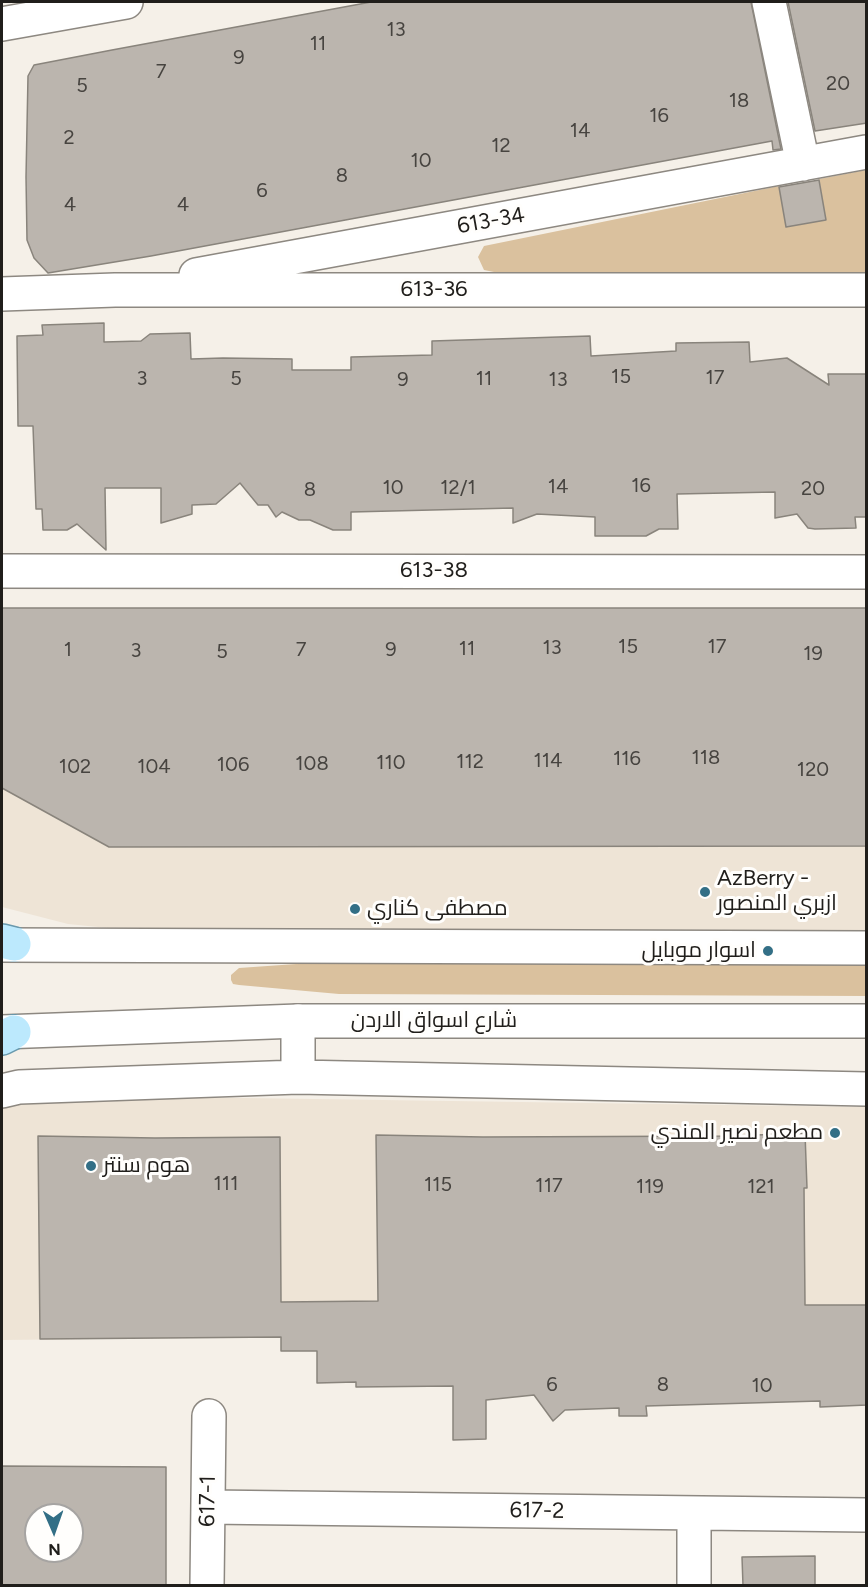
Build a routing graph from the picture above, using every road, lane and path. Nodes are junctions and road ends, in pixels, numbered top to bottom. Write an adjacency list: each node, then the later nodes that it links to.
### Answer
1 (126, 2): 3 (street)
2 (769, 2): 5 (street)
3 (2, 24)
4 (867, 152): 5 (street, 613-34)
5 (803, 164): 6 (street, 613-34)
6 (115, 290): 7 (street, 613-36); 8 (street, 613-36)
7 (867, 290)
8 (2, 294)
9 (2, 571): 10 (street, 613-38)
10 (867, 572)
11 (6, 943): 12 (street)
12 (867, 948)
13 (298, 1021): 14 (street, شارع اسواق الاردن); 15 (street, شارع اسواق الاردن); 16 (street)
14 (867, 1021)
15 (6, 1034)
16 (298, 1077): 17 (street); 18 (street)
17 (867, 1089)
18 (2, 1091)
19 (209, 1416): 20 (street, 617-1)
20 (208, 1507): 21 (street, 617-2); 23 (street, 617-1)
21 (694, 1513): 22 (street, 617-2); 24 (street)
22 (867, 1515)
23 (207, 1586)
24 (693, 1586)

